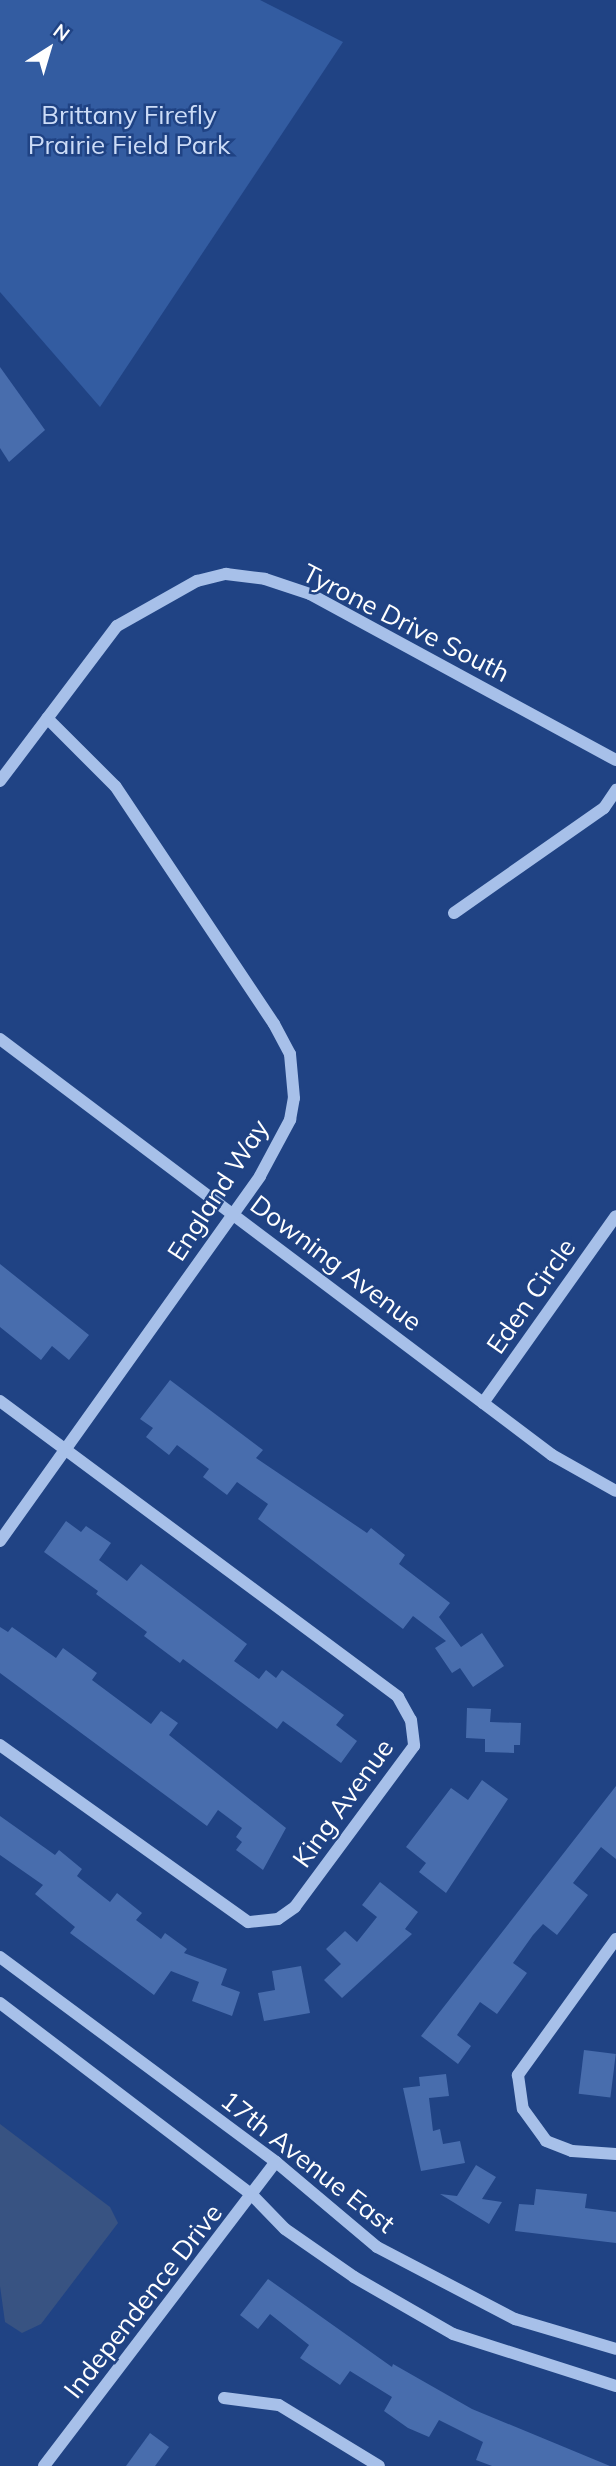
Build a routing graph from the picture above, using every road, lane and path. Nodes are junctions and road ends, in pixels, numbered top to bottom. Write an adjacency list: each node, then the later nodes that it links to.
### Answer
1 (47, 718): 2 (street, Tyrone Drive South); 3 (street, Tyrone Drive South); 7 (street, England Way)
2 (616, 760)
3 (0, 781)
4 (616, 790): 5 (street)
5 (454, 912)
6 (0, 1039): 7 (street, Downing Avenue)
7 (233, 1214): 10 (street, Downing Avenue); 11 (street, England Way)
8 (616, 1216): 10 (street, Eden Circle)
9 (0, 1401): 11 (street)
10 (483, 1403): 12 (street, Downing Avenue)
11 (67, 1450): 13 (street, England Way); 14 (street, King Avenue)
12 (616, 1491)
13 (0, 1541)
14 (0, 1745)
15 (616, 1939): 18 (street)
16 (0, 1957): 19 (street, 17th Avenue East)
17 (0, 2003): 20 (street)
18 (616, 2154)
19 (276, 2162): 20 (street, Independence Drive); 21 (street, 17th Avenue East)
20 (252, 2195): 22 (street); 24 (street, Independence Drive)
21 (616, 2349)
22 (616, 2386)
23 (224, 2398): 25 (street)
24 (44, 2466)
25 (379, 2466)

